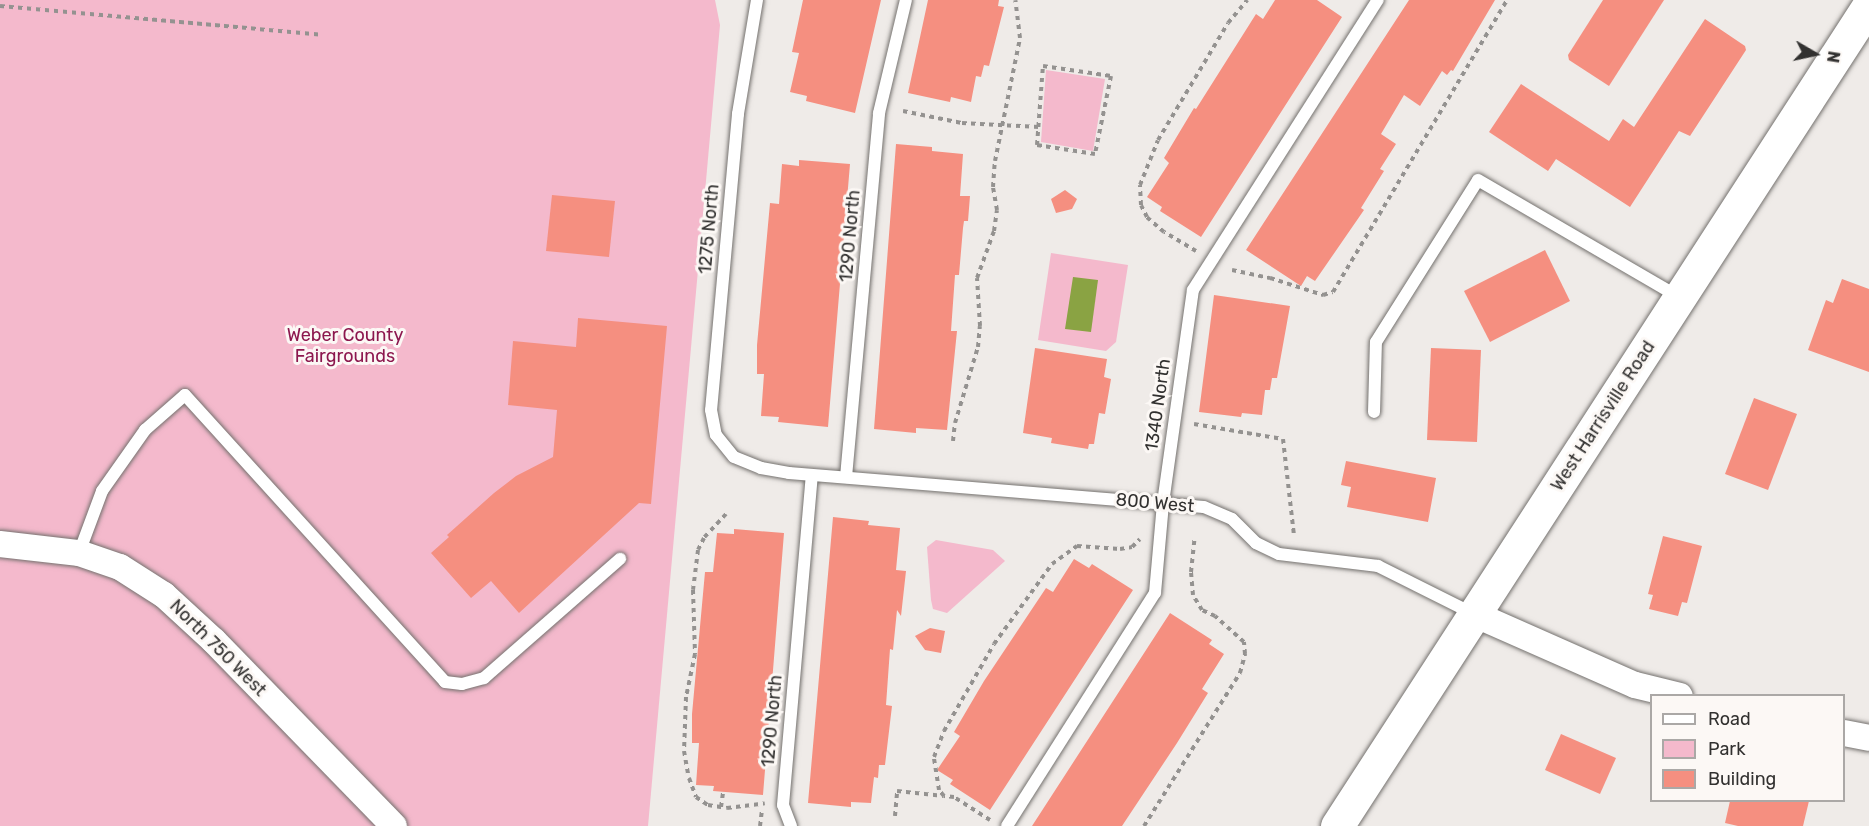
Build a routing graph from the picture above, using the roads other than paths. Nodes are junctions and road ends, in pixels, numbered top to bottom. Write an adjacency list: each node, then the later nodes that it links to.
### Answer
1 (757, 0): 7 (lane, 1275 North)
2 (906, 0): 9 (lane, 1290 North)
3 (1378, 0): 10 (lane, 1340 North)
4 (1869, 5): 5 (main road, West Harrisville Road)
5 (1680, 298): 6 (lane); 14 (main road, West Harrisville Road)
6 (1374, 412)
7 (734, 457): 8 (lane, 800 West)
8 (812, 475): 9 (lane, 800 West); 19 (lane, 1290 North)
9 (846, 477): 10 (lane, 800 West)
10 (1163, 503): 14 (lane, 800 West); 20 (lane, 1340 North)
11 (0, 544): 12 (street, North 750 West)
12 (78, 553): 13 (lane); 18 (street, North 750 West)
13 (620, 559)
14 (1474, 614): 15 (street, 800 West); 21 (main road, West Harrisville Road)
15 (1672, 694)
16 (1845, 733): 17 (street)
17 (1869, 738)
18 (394, 826)
19 (791, 826)
20 (1007, 826)
21 (1337, 826)

